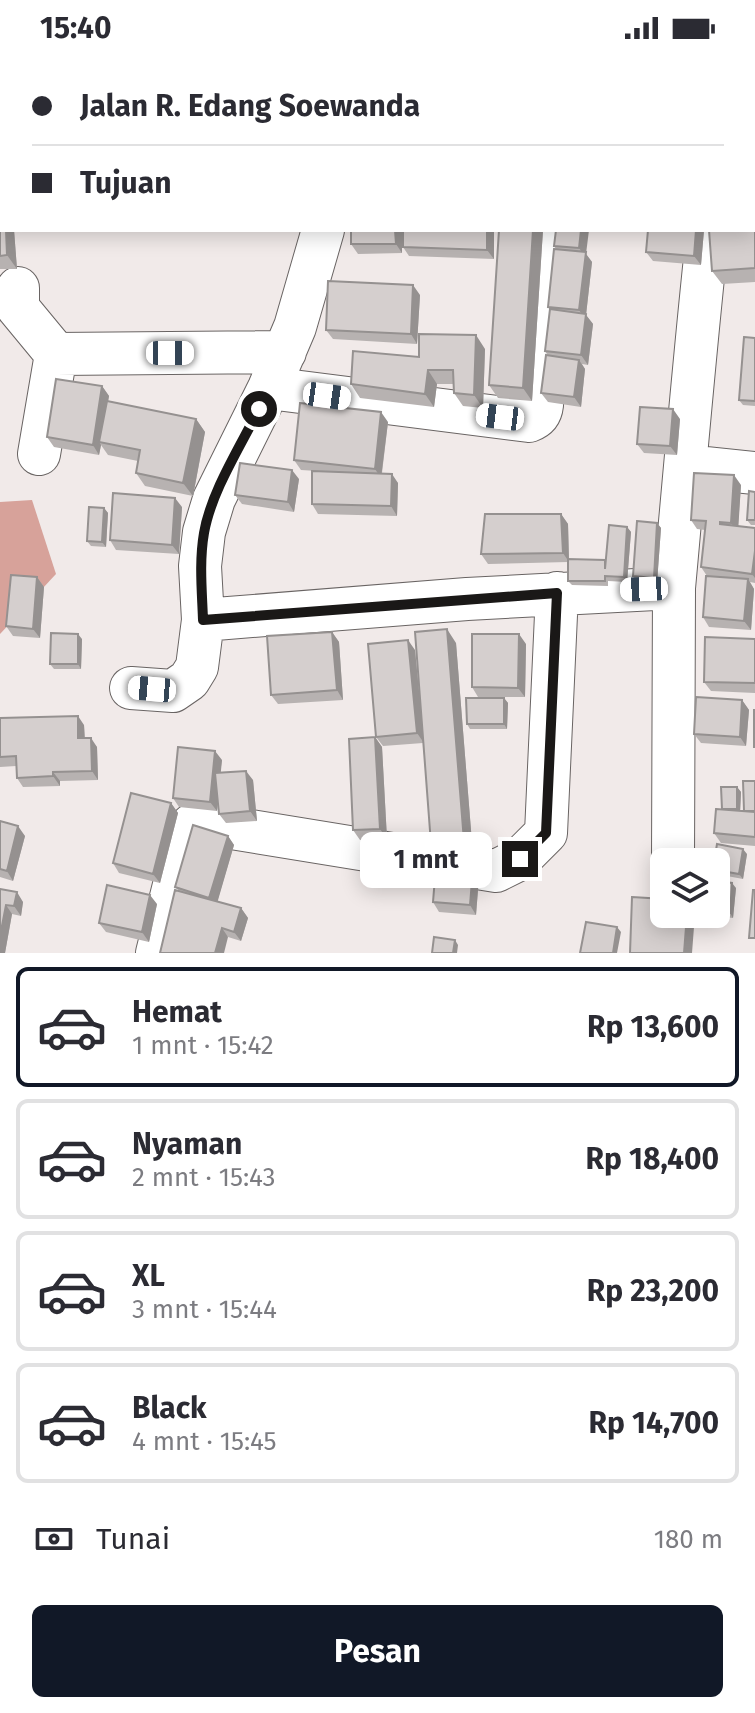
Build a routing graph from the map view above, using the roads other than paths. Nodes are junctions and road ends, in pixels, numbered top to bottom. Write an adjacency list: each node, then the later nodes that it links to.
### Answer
1 (322, 232): 6 (street)
2 (551, 232): 6 (street)
3 (708, 232): 8 (street)
4 (18, 288): 5 (street)
5 (56, 354): 6 (street); 7 (street)
6 (277, 370): 12 (street)
7 (39, 454)
8 (686, 466): 9 (street); 10 (street)
9 (755, 473)
10 (674, 588): 11 (street); 14 (street)
11 (557, 593): 12 (street); 15 (street)
12 (203, 620): 13 (street)
13 (131, 688)
14 (673, 848)
15 (157, 953)

